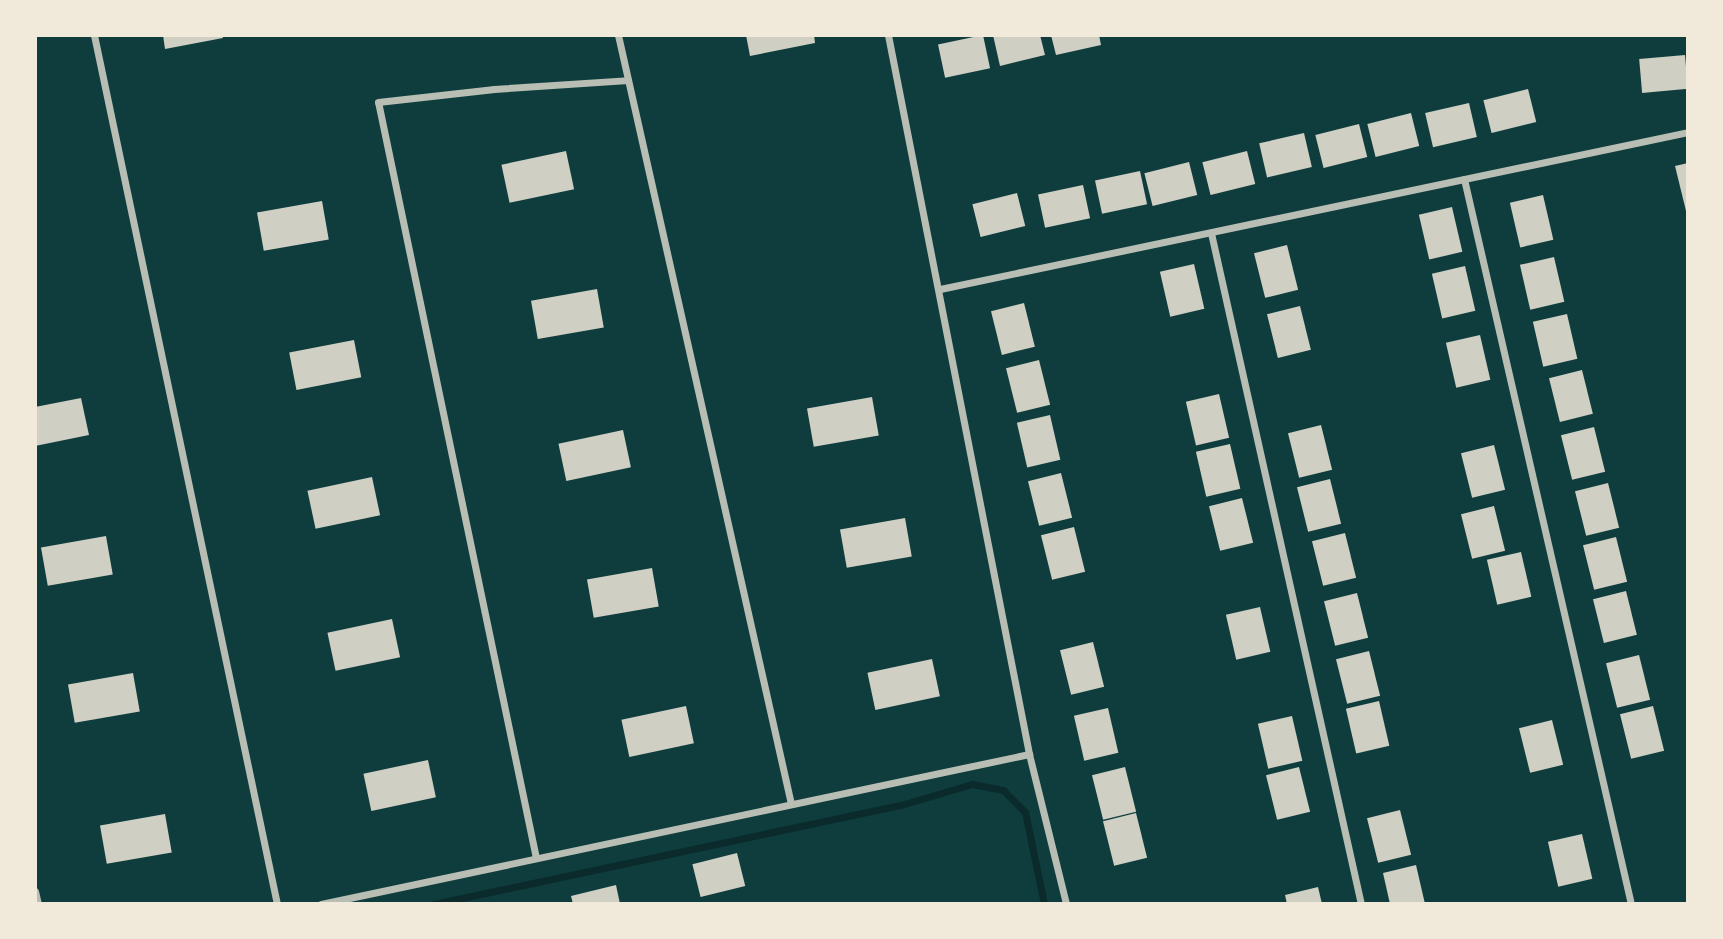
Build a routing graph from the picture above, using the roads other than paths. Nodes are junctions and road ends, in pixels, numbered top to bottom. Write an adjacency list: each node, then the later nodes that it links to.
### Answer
1 (94, 35): 14 (street)
2 (618, 35): 4 (street)
3 (888, 35): 8 (street)
4 (628, 80): 10 (street); 11 (street)
5 (1688, 132): 6 (street)
6 (1464, 180): 7 (street); 18 (street)
7 (1211, 233): 8 (street); 17 (street)
8 (940, 289): 9 (street)
9 (1029, 754): 10 (street); 16 (street)
10 (791, 804): 11 (street)
11 (536, 858): 15 (street)
12 (35, 891): 13 (street)
13 (38, 904)
14 (277, 904)
15 (321, 904)
16 (1066, 904)
17 (1361, 904)
18 (1631, 904)

